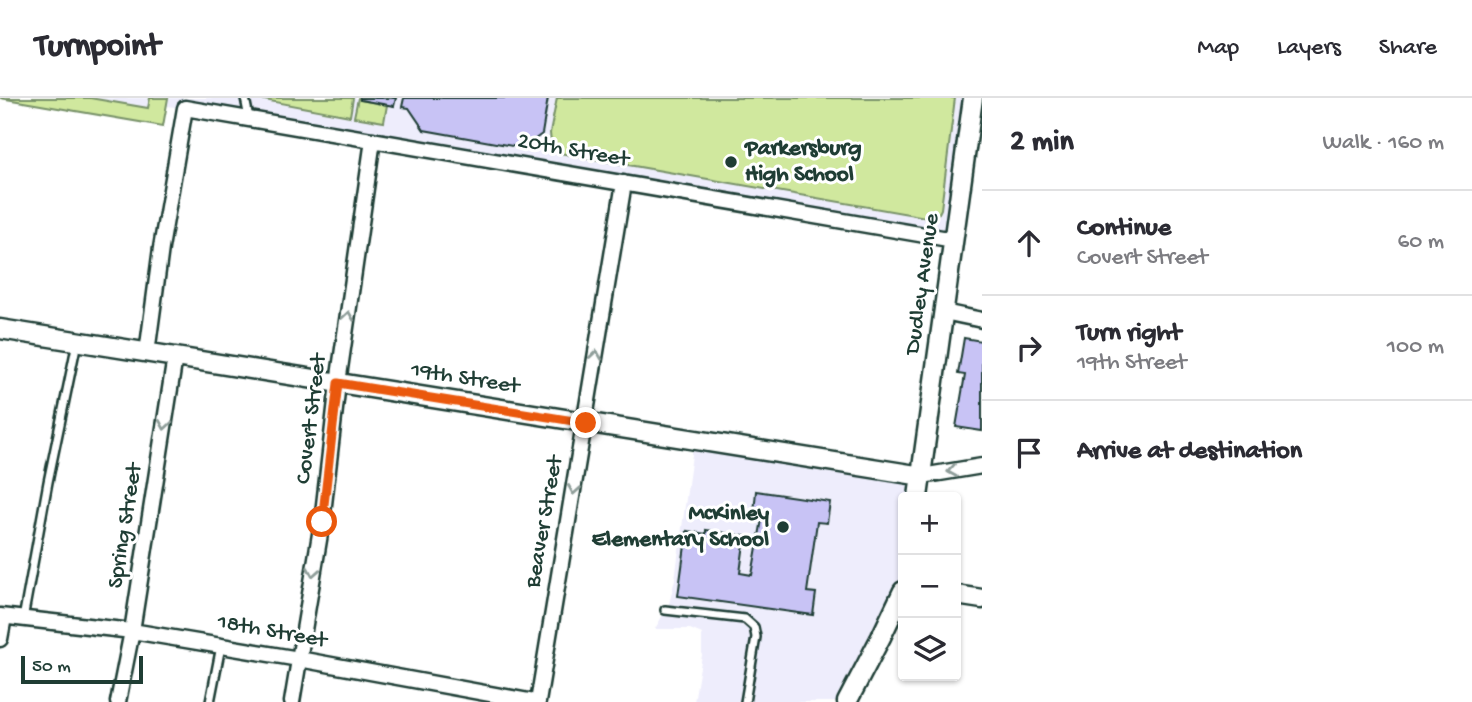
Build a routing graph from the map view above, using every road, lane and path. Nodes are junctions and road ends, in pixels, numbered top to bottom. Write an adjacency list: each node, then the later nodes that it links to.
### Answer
1 (245, 98): 4 (lane)
2 (973, 98): 7 (street, Dudley Avenue)
3 (186, 103): 4 (street, 20th Street); 12 (street)
4 (249, 119): 5 (street, 20th Street)
5 (373, 140): 6 (street, 20th Street); 14 (street, Covert Street, one-way to 5)
6 (624, 183): 7 (street, 20th Street); 15 (street, Beaver Street, one-way to 6)
7 (954, 240): 8 (street, Dudley Avenue)
8 (944, 312): 9 (street); 17 (street, Dudley Avenue)
9 (982, 320)
10 (0, 329): 11 (street, 19th Street)
11 (77, 341): 12 (street, 19th Street); 24 (lane)
12 (147, 353): 13 (street, 19th Street)
13 (175, 357): 14 (street, 19th Street); 25 (street, Spring Street, one-way to 25)
14 (338, 383): 15 (street, 19th Street); 28 (street, Covert Street, one-way to 28)
15 (586, 423): 17 (street, 19th Street); 32 (street, Beaver Street, one-way to 32)
16 (982, 466): 17 (street, one-way to 17)
17 (922, 476): 18 (street, Dudley Avenue)
18 (919, 492)
19 (961, 596): 20 (street)
20 (982, 599)
21 (898, 601): 34 (street)
22 (665, 610): 33 (lane)
23 (2, 617): 24 (street, 18th Street); 26 (street)
24 (23, 619): 25 (street, 18th Street)
25 (132, 631): 27 (street, 18th Street); 29 (street, Spring Street)
26 (0, 639)
27 (221, 646): 28 (street, 18th Street); 30 (lane)
28 (299, 659): 31 (street, Covert Street); 32 (street, 18th Street)
29 (118, 702)
30 (209, 702)
31 (292, 702)
32 (536, 702)
33 (745, 702)
34 (847, 702)

